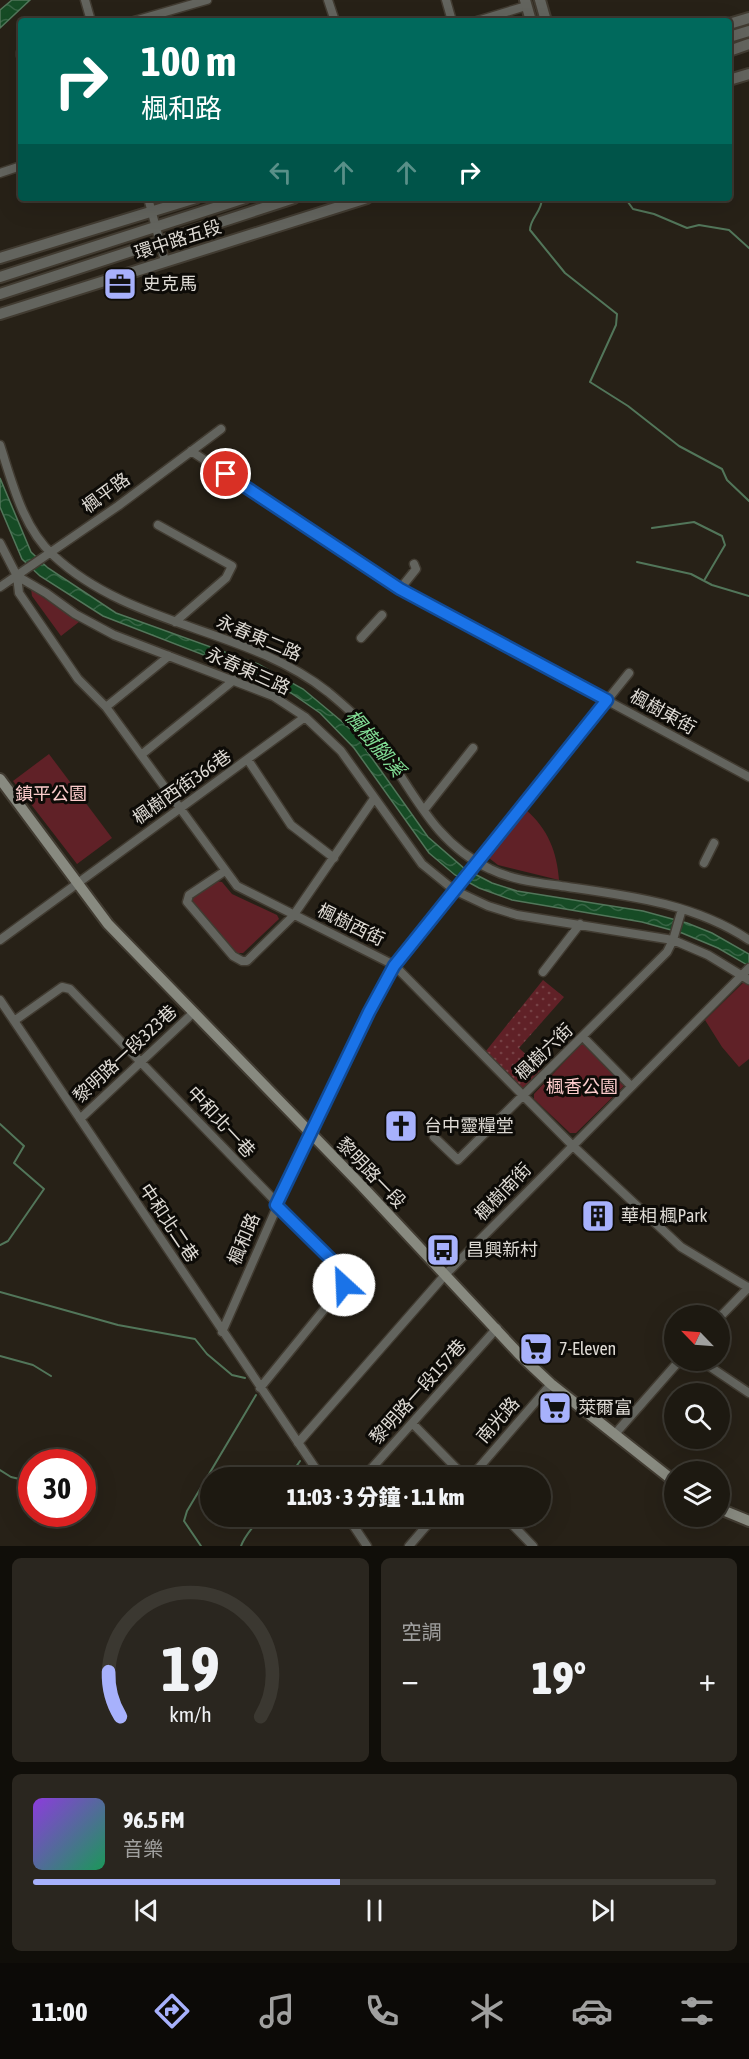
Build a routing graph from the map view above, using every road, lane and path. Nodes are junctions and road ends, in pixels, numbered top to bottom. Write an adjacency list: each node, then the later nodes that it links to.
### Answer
1 (85, 0): 7 (street)
2 (207, 0): 8 (street)
3 (328, 0): 9 (street)
4 (446, 0): 10 (street)
5 (540, 0): 13 (street)
6 (526, 3): 11 (street); 12 (street)
7 (91, 18)
8 (144, 18)
9 (334, 18)
10 (451, 18)
11 (485, 18)
12 (530, 18)
13 (545, 18)
14 (749, 18): 15 (street)
15 (732, 23)
16 (749, 32): 17 (street)
17 (732, 36)
18 (749, 44): 19 (street)
19 (732, 50)
20 (749, 74): 21 (street)
21 (732, 79)
22 (18, 167): 23 (street)
23 (0, 173)
24 (148, 201): 29 (street)
25 (187, 201): 29 (street, 環中路五段)
26 (235, 201): 30 (street, 環中路五段)
27 (285, 201): 31 (street, 環中路五段)
28 (357, 201): 33 (street, 環中路五段)
29 (152, 212): 30 (street); 32 (street, 環中路五段)
30 (156, 226): 31 (street); 34 (street, 環中路五段)
31 (161, 242): 33 (street); 35 (street, 環中路五段)
32 (0, 258)
33 (165, 261): 36 (street, 環中路五段)
34 (0, 277)
35 (0, 294)
36 (0, 314)
37 (221, 429): 39 (street, 楓平路)
38 (0, 445): 42 (street, 永春東二路)
39 (191, 452): 42 (street, 楓平路); 46 (street, 楓樹東街)
40 (158, 525): 48 (street)
41 (0, 543): 44 (street)
42 (51, 554): 44 (street, 楓平路); 48 (street, 永春東二路)
43 (414, 564): 46 (street)
44 (20, 574): 45 (street); 50 (street, 永春東三路); 54 (street, 楓樹西街)
45 (0, 587)
46 (400, 589): 53 (street, 楓樹東街)
47 (381, 615): 49 (street)
48 (175, 622): 63 (street, 永春東二路)
49 (361, 638)
50 (169, 656): 52 (street, 永春東三路); 54 (street)
51 (629, 674): 53 (street)
52 (234, 680): 55 (street, 永春東三路); 57 (street)
53 (607, 700): 59 (street, 楓樹東街); 67 (street)
54 (106, 707): 57 (street, 楓樹西街)
55 (305, 717): 58 (street, 楓樹西街366巷); 61 (street, 永春東三路)
56 (473, 748): 63 (street)
57 (141, 755): 62 (street, 楓樹西街)
58 (249, 760): 62 (street, 楓樹西街366巷); 65 (street)
59 (749, 777)
60 (0, 779): 69 (main road, 黎明路一段)
61 (373, 800): 65 (street); 70 (street, 永春東三路)
62 (181, 808): 68 (street, 楓樹西街); 69 (street, 楓樹西街366巷)
63 (424, 810): 67 (street, 永春東二路)
64 (714, 843): 66 (street)
65 (334, 858): 72 (street)
66 (704, 863)
67 (474, 866): 70 (street, 楓和路); 71 (street, 永春東二路)
68 (225, 871): 72 (street, 楓樹西街); 72 (street)
69 (76, 882): 74 (street, 楓樹西街366巷); 81 (main road, 黎明路一段)
70 (454, 890): 73 (street, 永春東三路); 77 (street, 楓和路)
71 (682, 909): 75 (street); 76 (street, 永春東二路)
72 (293, 916): 77 (street, 楓樹西街)
73 (580, 924): 75 (street, 永春東三路); 78 (street)
74 (0, 940)
75 (673, 940): 79 (street, 永春東三路); 83 (street, 楓樹六街)
76 (749, 940)
77 (394, 966): 86 (street, 楓樹西街); 88 (street, 楓和路)
78 (543, 972)
79 (747, 975): 85 (street, 楓樹南街)
80 (0, 1000): 82 (street, 中和北二巷)
81 (193, 1013): 84 (street, 黎明路一段323巷); 88 (main road, 黎明路一段)
82 (14, 1021): 84 (street, 中和北一巷); 87 (street, 中和北二巷)
83 (583, 1037): 85 (street); 86 (street, 楓樹六街)
84 (141, 1063): 87 (street, 黎明路一段323巷); 91 (street, 中和北一巷)
85 (631, 1086): 90 (street, 楓樹南街)
86 (524, 1095): 89 (street, 楓樹六街); 90 (street, 楓樹西街)
87 (80, 1119): 96 (street, 中和北二巷)
88 (309, 1134): 91 (street, 楓和路); 92 (main road, 黎明路一段)
89 (434, 1137)
90 (572, 1145): 92 (street, 楓樹南街); 93 (street, 楓樹西街)
91 (276, 1205): 96 (street, 楓和路); 100 (street, 中和北一巷)
92 (445, 1275): 95 (main road, 黎明路一段); 104 (street, 楓樹南街)
93 (749, 1287): 94 (street)
94 (730, 1307)
95 (497, 1328): 99 (main road, 黎明路一段); 102 (street, 黎明路一段157巷)
96 (222, 1332): 100 (street, 中和北二巷)
97 (670, 1371): 103 (street)
98 (716, 1371): 101 (street)
99 (551, 1384): 103 (main road, 黎明路一段); 108 (street, 南光路)
100 (260, 1388): 104 (street, 中和北二巷)
101 (749, 1393)
102 (412, 1423): 106 (street, 黎明路一段157巷); 107 (street)
103 (615, 1434): 109 (main road, 黎明路一段)
104 (298, 1443): 105 (street, 中和北二巷)
105 (314, 1467)
106 (373, 1467)
107 (457, 1467)
108 (478, 1467)
109 (664, 1473)
110 (730, 1513): 111 (main road)
111 (749, 1521)
112 (354, 1527): 115 (street)
113 (425, 1527): 116 (street)
114 (515, 1527): 117 (street)
115 (367, 1546)
116 (409, 1546)
117 (533, 1546)

